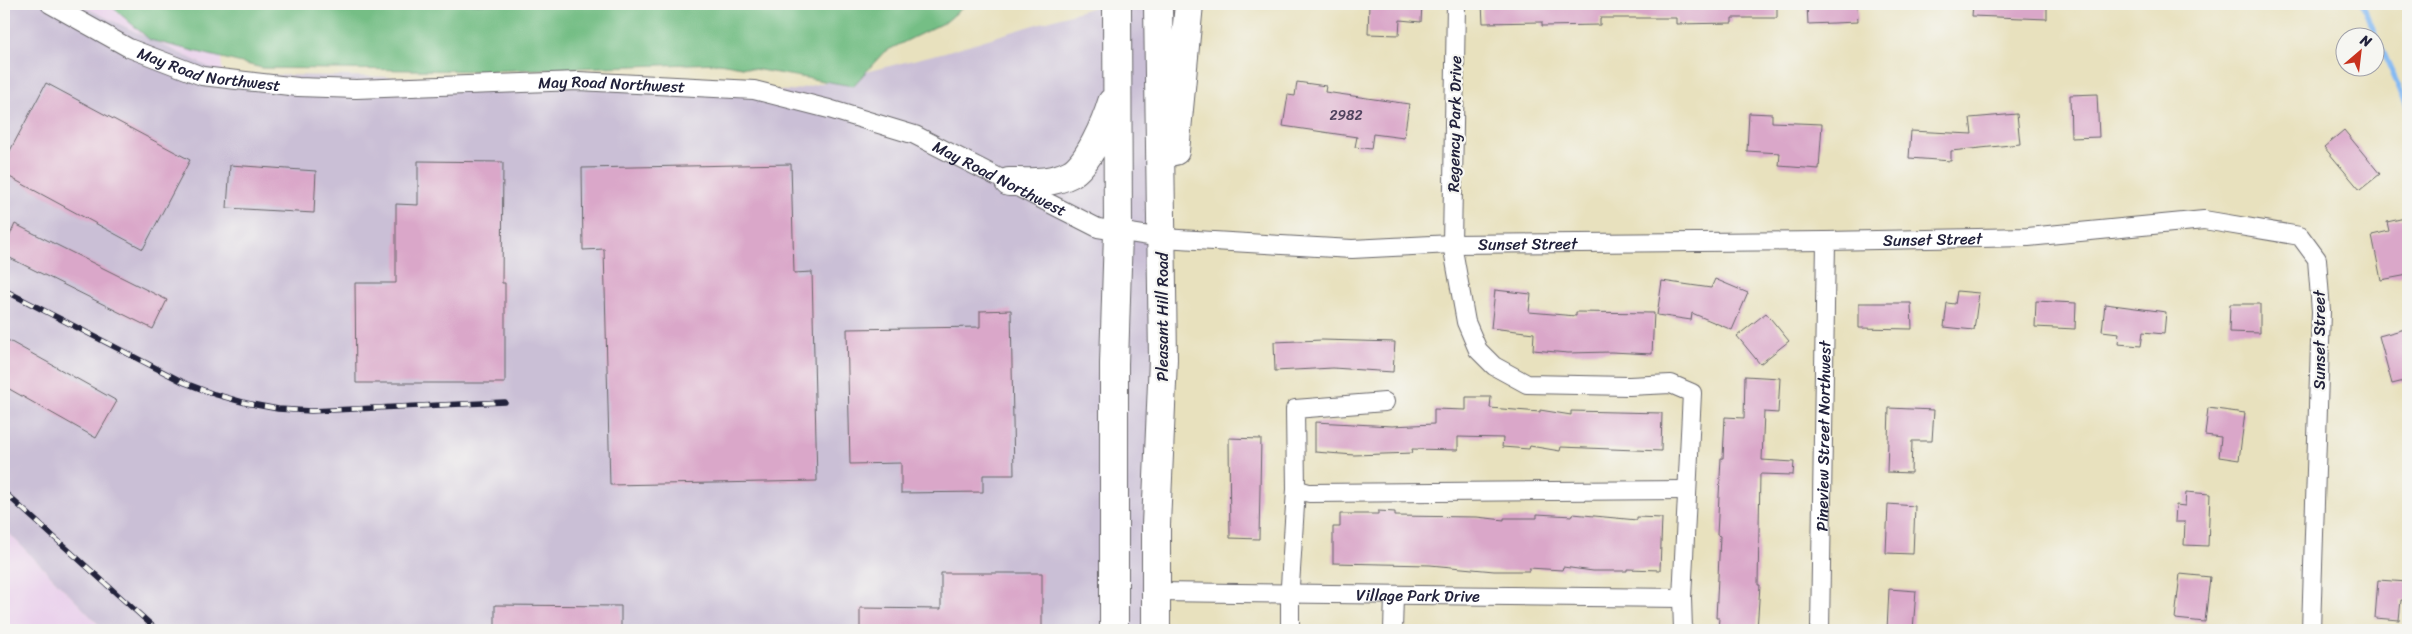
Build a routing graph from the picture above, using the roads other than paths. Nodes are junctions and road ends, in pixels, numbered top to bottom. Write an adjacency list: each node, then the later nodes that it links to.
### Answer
1 (50, 4): 7 (street, May Road Northwest)
2 (1117, 4): 6 (highway)
3 (1158, 4): 9 (highway, Pleasant Hill Road)
4 (1189, 4): 9 (highway)
5 (1456, 4): 11 (street, Regency Park Drive)
6 (1118, 84): 7 (highway); 8 (highway)
7 (1009, 182): 8 (street, May Road Northwest)
8 (1118, 231): 9 (street, May Road Northwest); 19 (highway)
9 (1162, 238): 11 (street, Sunset Street); 15 (highway, Pleasant Hill Road)
10 (1826, 242): 11 (street, Sunset Street); 24 (street, Pineview Street Northwest); 25 (street, Sunset Street)
11 (1452, 244): 14 (street, Regency Park Drive)
12 (1385, 402): 13 (street)
13 (1296, 489): 14 (street); 16 (street)
14 (1687, 490): 18 (street)
15 (1156, 592): 16 (street, Village Park Drive); 20 (highway, Pleasant Hill Road)
16 (1290, 594): 17 (street, Village Park Drive); 21 (street)
17 (1394, 596): 18 (street, Village Park Drive); 22 (street)
18 (1682, 598): 23 (street)
19 (1114, 630)
20 (1156, 630)
21 (1290, 630)
22 (1393, 630)
23 (1683, 630)
24 (1820, 630)
25 (2311, 630)

